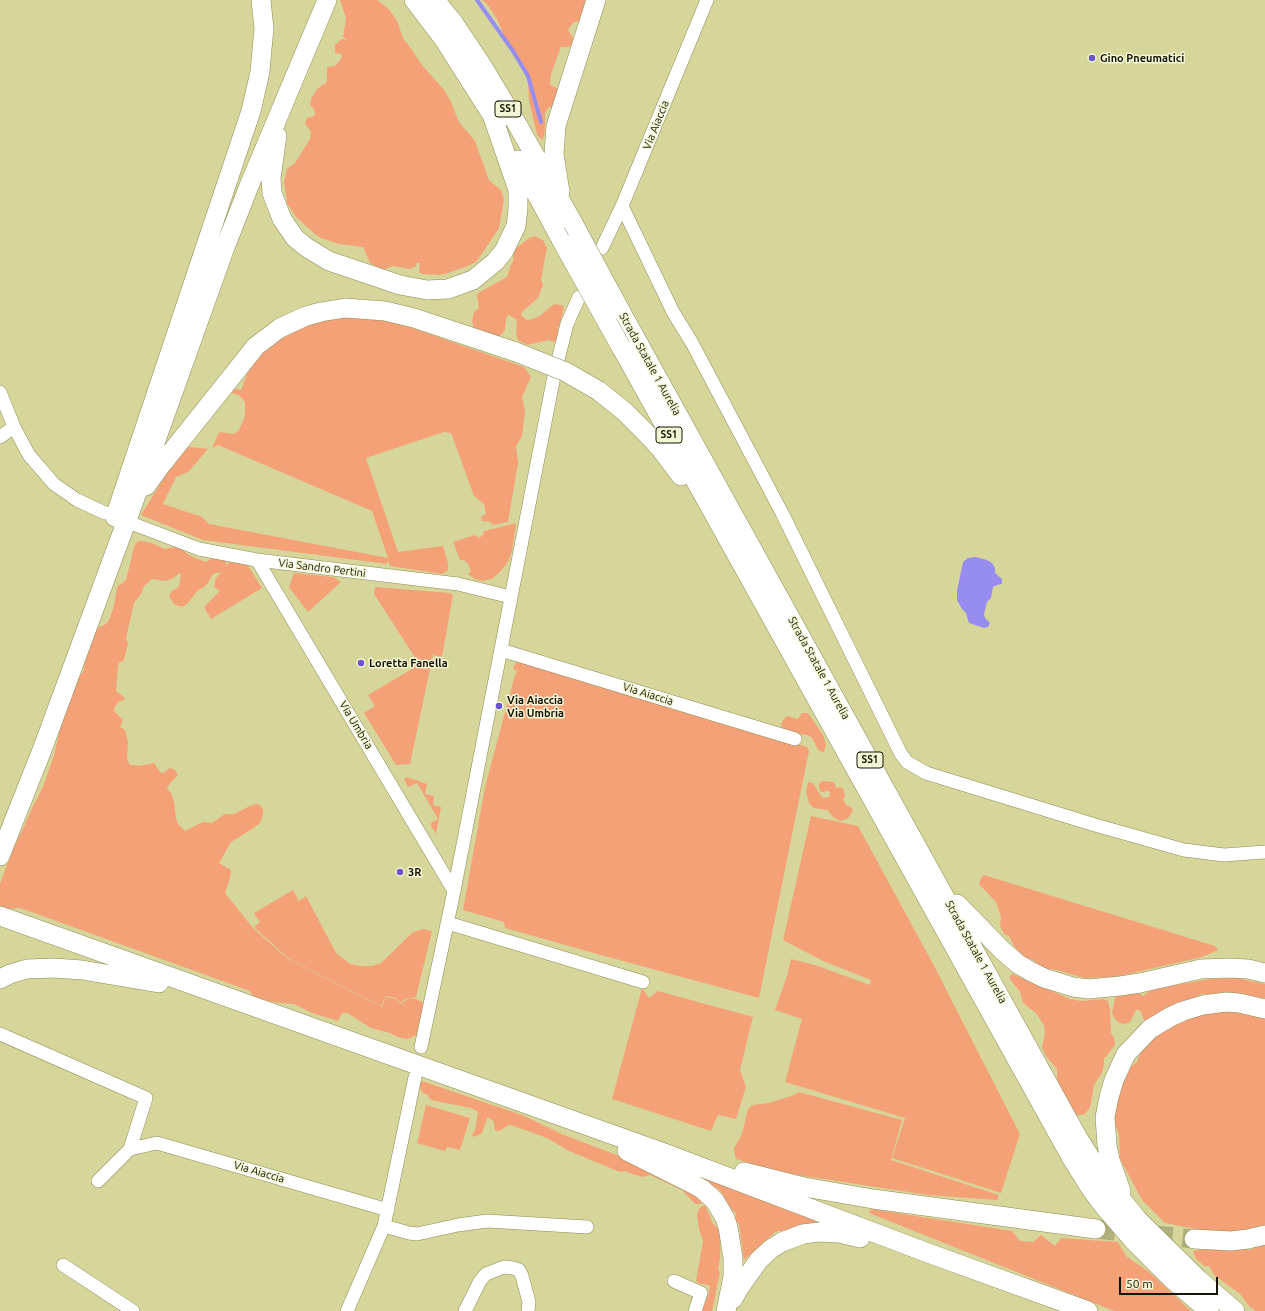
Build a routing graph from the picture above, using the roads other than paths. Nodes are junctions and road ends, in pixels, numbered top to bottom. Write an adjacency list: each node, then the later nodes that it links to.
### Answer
1 (261, 0): 24 (highway)
2 (327, 0): 7 (highway)
3 (414, 0): 8 (highway, Strada Statale 1 Aurelia / SS1)
4 (435, 0): 10 (highway, Strada Statale 1 Aurelia / SS1)
5 (596, 0): 10 (highway)
6 (707, 0): 9 (street, Via Aiaccia)
7 (282, 105): 8 (highway); 20 (highway)
8 (491, 112): 19 (highway, Strada Statale 1 Aurelia / SS1, bridge)
9 (622, 206): 11 (street, Via Aiaccia); 27 (street)
10 (568, 216): 29 (highway, Strada Statale 1 Aurelia / SS1, bridge)
11 (602, 248)
12 (579, 297): 13 (street)
13 (558, 360)
14 (554, 376): 22 (street)
15 (0, 392): 16 (street)
16 (14, 427): 17 (street); 18 (street)
17 (0, 437)
18 (105, 513)
19 (718, 522): 20 (highway, bridge); 62 (highway, Strada Statale 1 Aurelia / SS1)
20 (130, 527): 21 (street, Via Sandro Pertini); 24 (highway)
21 (257, 560): 22 (street, Via Sandro Pertini); 30 (street, Via Umbria)
22 (511, 597): 23 (street)
23 (501, 650): 25 (street, Via Aiaccia); 30 (street)
24 (73, 665): 26 (highway)
25 (795, 739)
26 (4, 843): 28 (highway)
27 (1265, 852)
28 (0, 856)
29 (941, 888): 33 (highway); 45 (highway, Strada Statale 1 Aurelia / SS1)
30 (454, 891): 32 (street)
31 (8, 919): 36 (highway)
32 (448, 923): 35 (street); 39 (street)
33 (1265, 973)
34 (0, 979): 36 (highway)
35 (643, 982)
36 (218, 994): 41 (highway)
37 (1265, 1009): 45 (highway)
38 (0, 1034): 42 (street)
39 (421, 1047)
40 (416, 1077): 46 (street)
41 (562, 1117): 43 (highway); 60 (highway)
42 (130, 1149): 44 (street); 46 (street, Via Aiaccia)
43 (664, 1153): 49 (highway); 52 (highway)
44 (98, 1181)
45 (1126, 1206): 63 (highway, Strada Statale 1 Aurelia / SS1)
46 (388, 1210): 47 (street)
47 (384, 1226): 48 (street); 56 (street)
48 (587, 1227)
49 (1096, 1229)
50 (1265, 1235): 51 (highway)
51 (1194, 1239)
52 (928, 1253): 60 (highway); 61 (highway)
53 (63, 1265): 55 (street)
54 (674, 1281): 59 (street)
55 (133, 1311)
56 (347, 1311)
57 (465, 1311): 58 (street)
58 (528, 1311)
59 (695, 1311)
60 (726, 1311)
61 (1088, 1311)
62 (1209, 1311)
63 (1235, 1311)

